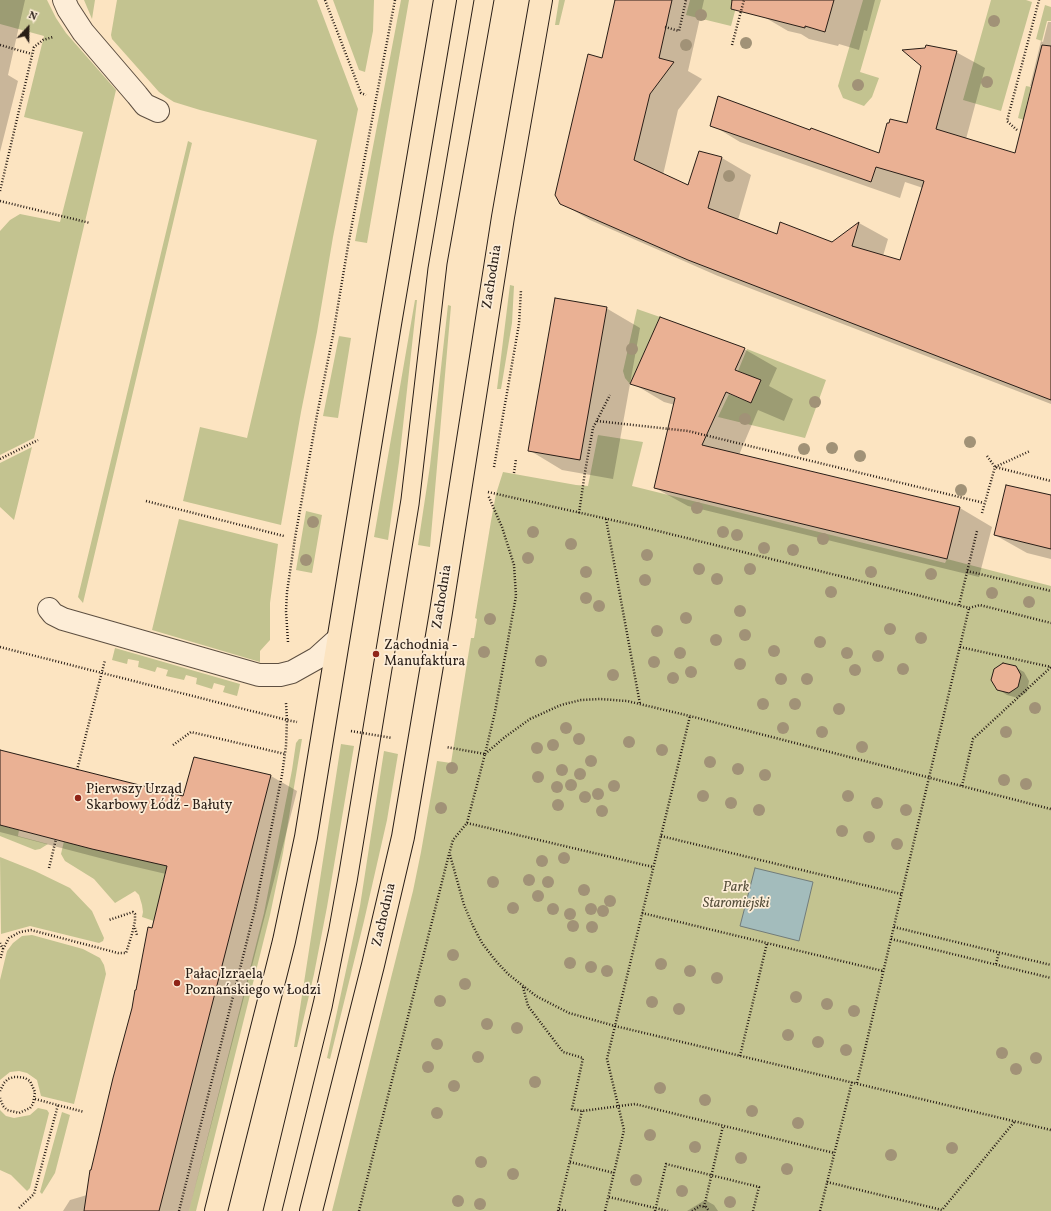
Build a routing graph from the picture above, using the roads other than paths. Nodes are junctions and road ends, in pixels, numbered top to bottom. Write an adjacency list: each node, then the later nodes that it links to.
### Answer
1 (64, 0): 4 (lane)
2 (445, 0): 6 (main road)
3 (541, 0): 8 (main road, Zachodnia)
4 (158, 111)
5 (48, 609): 6 (lane)
6 (338, 639): 7 (main road)
7 (216, 1211)
8 (311, 1211)

